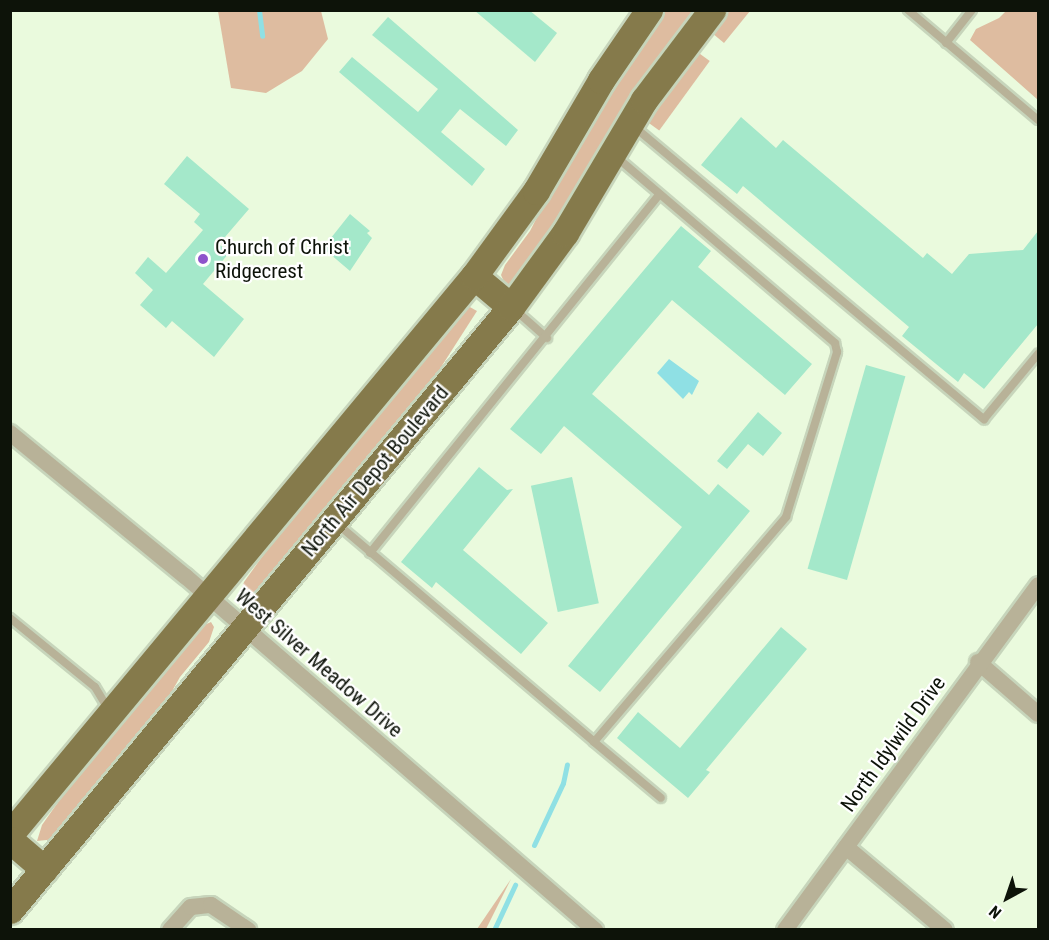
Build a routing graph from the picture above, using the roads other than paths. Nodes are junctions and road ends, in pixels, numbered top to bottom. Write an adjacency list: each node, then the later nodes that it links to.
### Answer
1 (649, 10): 10 (main road)
2 (712, 10): 7 (main road, North Air Depot Boulevard)
3 (908, 10): 5 (lane)
4 (972, 10): 5 (lane)
5 (946, 43): 6 (lane)
6 (1038, 120)
7 (630, 123): 8 (main road, North Air Depot Boulevard); 13 (lane)
8 (613, 154): 9 (lane); 11 (main road, North Air Depot Boulevard)
9 (660, 194): 12 (lane); 24 (lane)
10 (474, 276): 11 (main road); 18 (main road)
11 (511, 307): 12 (lane); 15 (main road, North Air Depot Boulevard)
12 (547, 338): 16 (lane)
13 (1038, 354)
14 (10, 433): 18 (street, West Silver Meadow Drive)
15 (333, 521): 16 (lane); 20 (main road, North Air Depot Boulevard)
16 (370, 553): 24 (lane)
17 (1038, 585): 21 (street, North Idylwild Drive)
18 (207, 597): 20 (street, West Silver Meadow Drive); 22 (main road)
19 (10, 618): 22 (lane)
20 (244, 628): 29 (main road, North Air Depot Boulevard); 33 (street, West Silver Meadow Drive)
21 (978, 662): 23 (street); 28 (street, North Idylwild Drive)
22 (110, 713): 26 (main road)
23 (1038, 714)
24 (594, 742): 25 (lane)
25 (661, 798)
26 (10, 834)
27 (10, 840): 29 (main road)
28 (846, 847): 34 (street, North Idylwild Drive); 35 (street)
29 (44, 869): 30 (main road, North Air Depot Boulevard)
30 (10, 910)
31 (170, 930): 32 (street)
32 (249, 930)
33 (595, 930)
34 (785, 930)
35 (945, 930)

